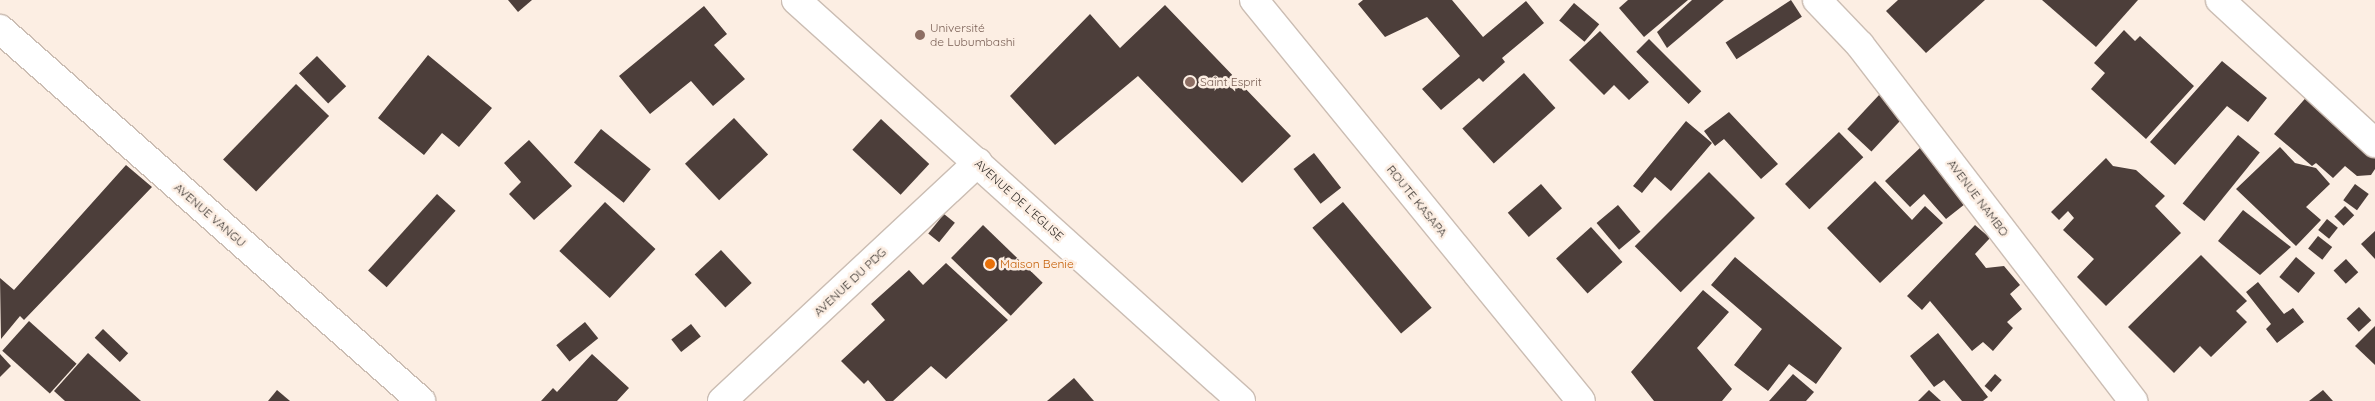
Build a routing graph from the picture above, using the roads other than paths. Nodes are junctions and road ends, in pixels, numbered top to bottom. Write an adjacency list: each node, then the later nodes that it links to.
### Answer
1 (796, 0): 7 (street, AVENUE DE L'EGLISE)
2 (1254, 0): 11 (street, ROUTE KASAPA)
3 (1818, 0): 12 (street, AVENUE NAMBO)
4 (2220, 0): 6 (street)
5 (0, 29): 8 (street, AVENUE VANGU)
6 (2375, 143)
7 (978, 162): 9 (street, AVENUE DU PDG); 10 (street, AVENUE DE L'EGLISE)
8 (421, 401)
9 (722, 401)
10 (1241, 401)
11 (1581, 401)
12 (2133, 401)

